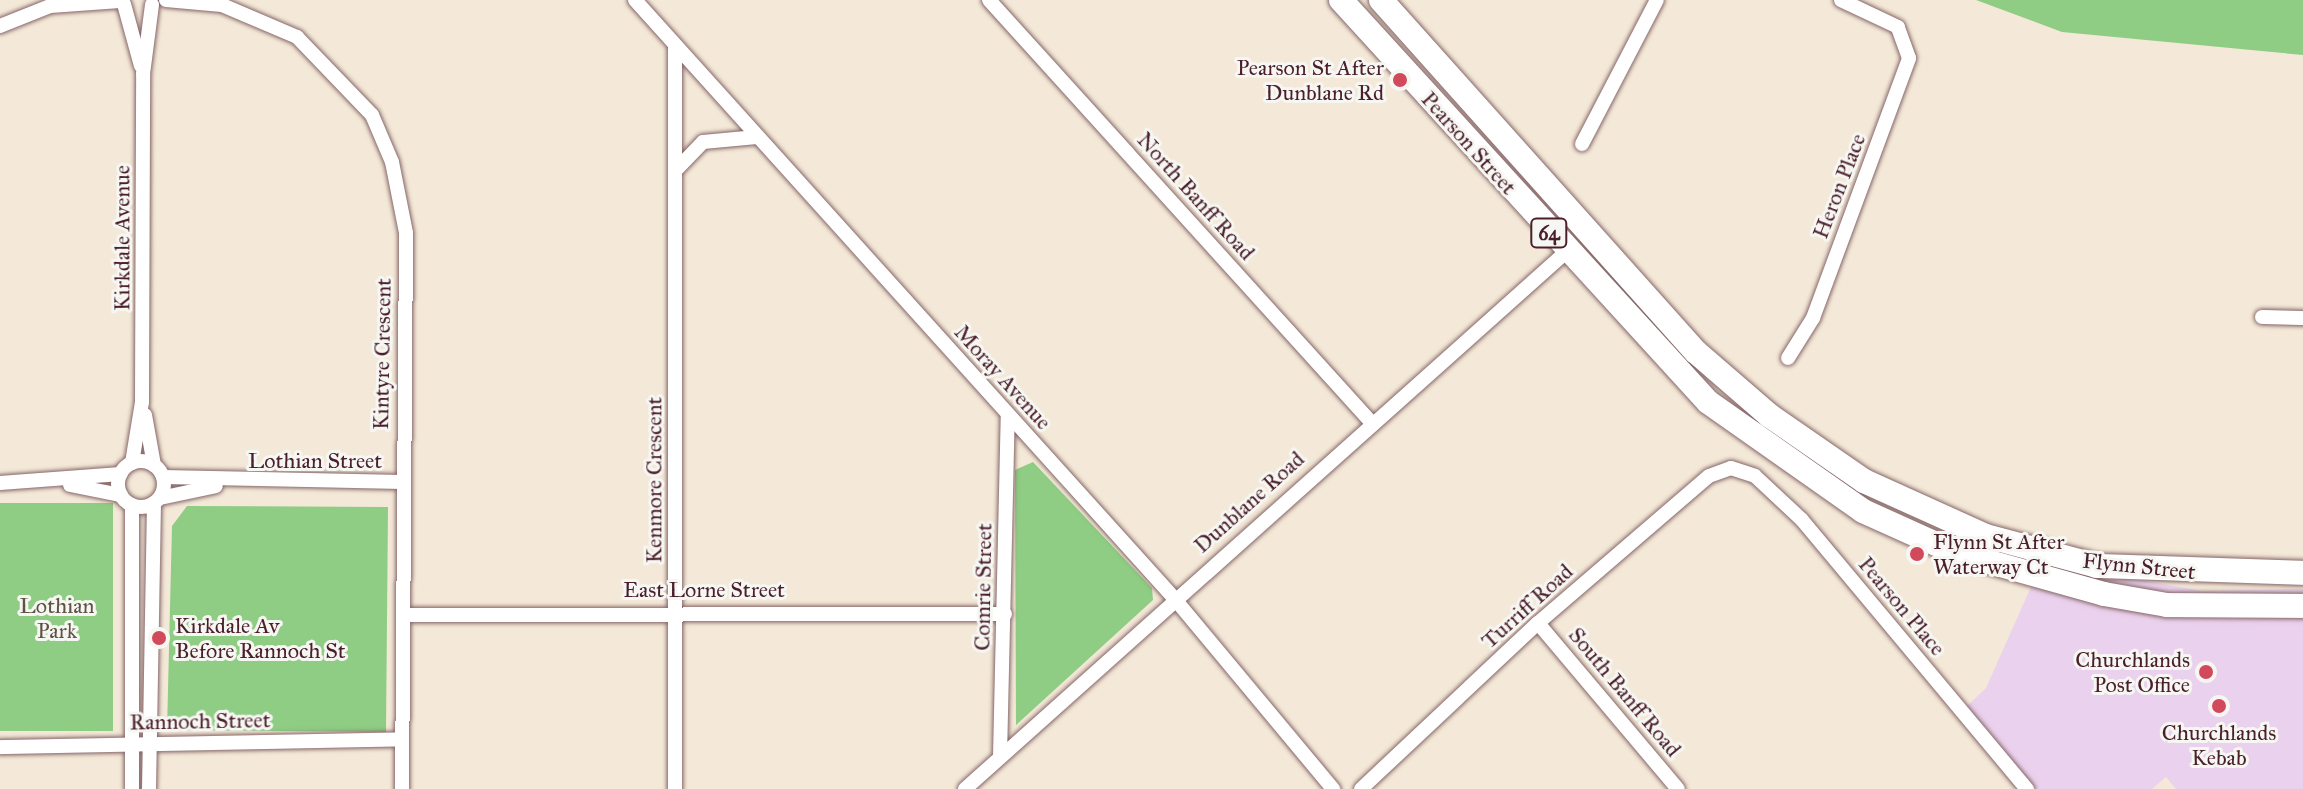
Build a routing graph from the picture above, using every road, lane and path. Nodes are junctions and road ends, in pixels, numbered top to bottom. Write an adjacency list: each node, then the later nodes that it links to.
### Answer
1 (635, 0): 12 (street, Moray Avenue)
2 (989, 0): 24 (street, North Banff Road)
3 (1341, 0): 17 (main road, Pearson Street / 64)
4 (1657, 0): 15 (street)
5 (1841, 0): 20 (street, Heron Place)
6 (72, 1): 7 (street, Kintyre Crescent); 11 (street, Kintyre Crescent)
7 (121, 2): 8 (street, Kintyre Crescent); 13 (street, Kirkdale Avenue)
8 (159, 2): 9 (street, Kintyre Crescent); 13 (street, Kirkdale Avenue)
9 (219, 3): 29 (street, Kintyre Crescent)
10 (1391, 6): 23 (main road, Pearson Street / 64)
11 (0, 26)
12 (675, 45): 14 (street, Moray Avenue); 16 (street, Kenmore Crescent)
13 (143, 74): 21 (street, Kirkdale Avenue)
14 (757, 137): 16 (street); 22 (street, Moray Avenue)
15 (1582, 144)
16 (675, 171): 40 (street, Kenmore Crescent)
17 (1566, 252): 24 (street, Dunblane Road); 25 (main road, Pearson Street / 64)
18 (2262, 317): 19 (street)
19 (2303, 318)
20 (1788, 358)
21 (142, 402): 27 (street, Kirkdale Avenue); 28 (street, Kirkdale Avenue)
22 (1008, 416): 37 (street, Moray Avenue); 41 (street, Comrie Street)
23 (1770, 416): 35 (main road, Flynn Street / 64)
24 (1371, 422): 37 (street, Dunblane Road)
25 (1770, 452): 39 (main road, Flynn Street / 64)
26 (1731, 468): 43 (street, Turriff Road); 57 (street, Pearson Place)
27 (126, 469): 28 (street, Lothian Street); 31 (street); 33 (street, Kirkdale Avenue)
28 (158, 471): 32 (street, Lothian Street); 34 (street, Kirkdale Avenue)
29 (403, 482): 32 (street, Lothian Street); 42 (street, Kintyre Crescent)
30 (0, 483): 31 (street)
31 (62, 483): 33 (street)
32 (228, 483): 34 (street, Lothian Street)
33 (127, 500): 34 (street, Lothian Street); 45 (street)
34 (157, 501): 46 (street)
35 (2211, 573): 36 (main road, Flynn Street / 64); 39 (main road)
36 (2303, 573)
37 (1174, 598): 48 (street, Dunblane Road); 54 (street, Moray Avenue)
38 (2303, 606): 39 (main road, Flynn Street / 64)
39 (2269, 607)
40 (676, 611): 41 (street, East Lorne Street); 42 (street, East Lorne Street); 52 (street, Kenmore Crescent)
41 (1005, 614): 48 (street, Comrie Street)
42 (403, 615): 44 (street, Kintyre Crescent)
43 (1538, 623): 55 (street, Turriff Road); 56 (street, South Banff Road)
44 (401, 739): 46 (street, Rannoch Street); 51 (street, Kintyre Crescent)
45 (131, 744): 46 (street, Rannoch Street); 47 (street, Rannoch Street); 49 (street)
46 (149, 744): 50 (street)
47 (0, 747)
48 (1000, 757): 53 (street, Dunblane Road)
49 (132, 789)
50 (149, 789)
51 (402, 789)
52 (675, 789)
53 (965, 789)
54 (1333, 789)
55 (1361, 789)
56 (1678, 789)
57 (2027, 789)

